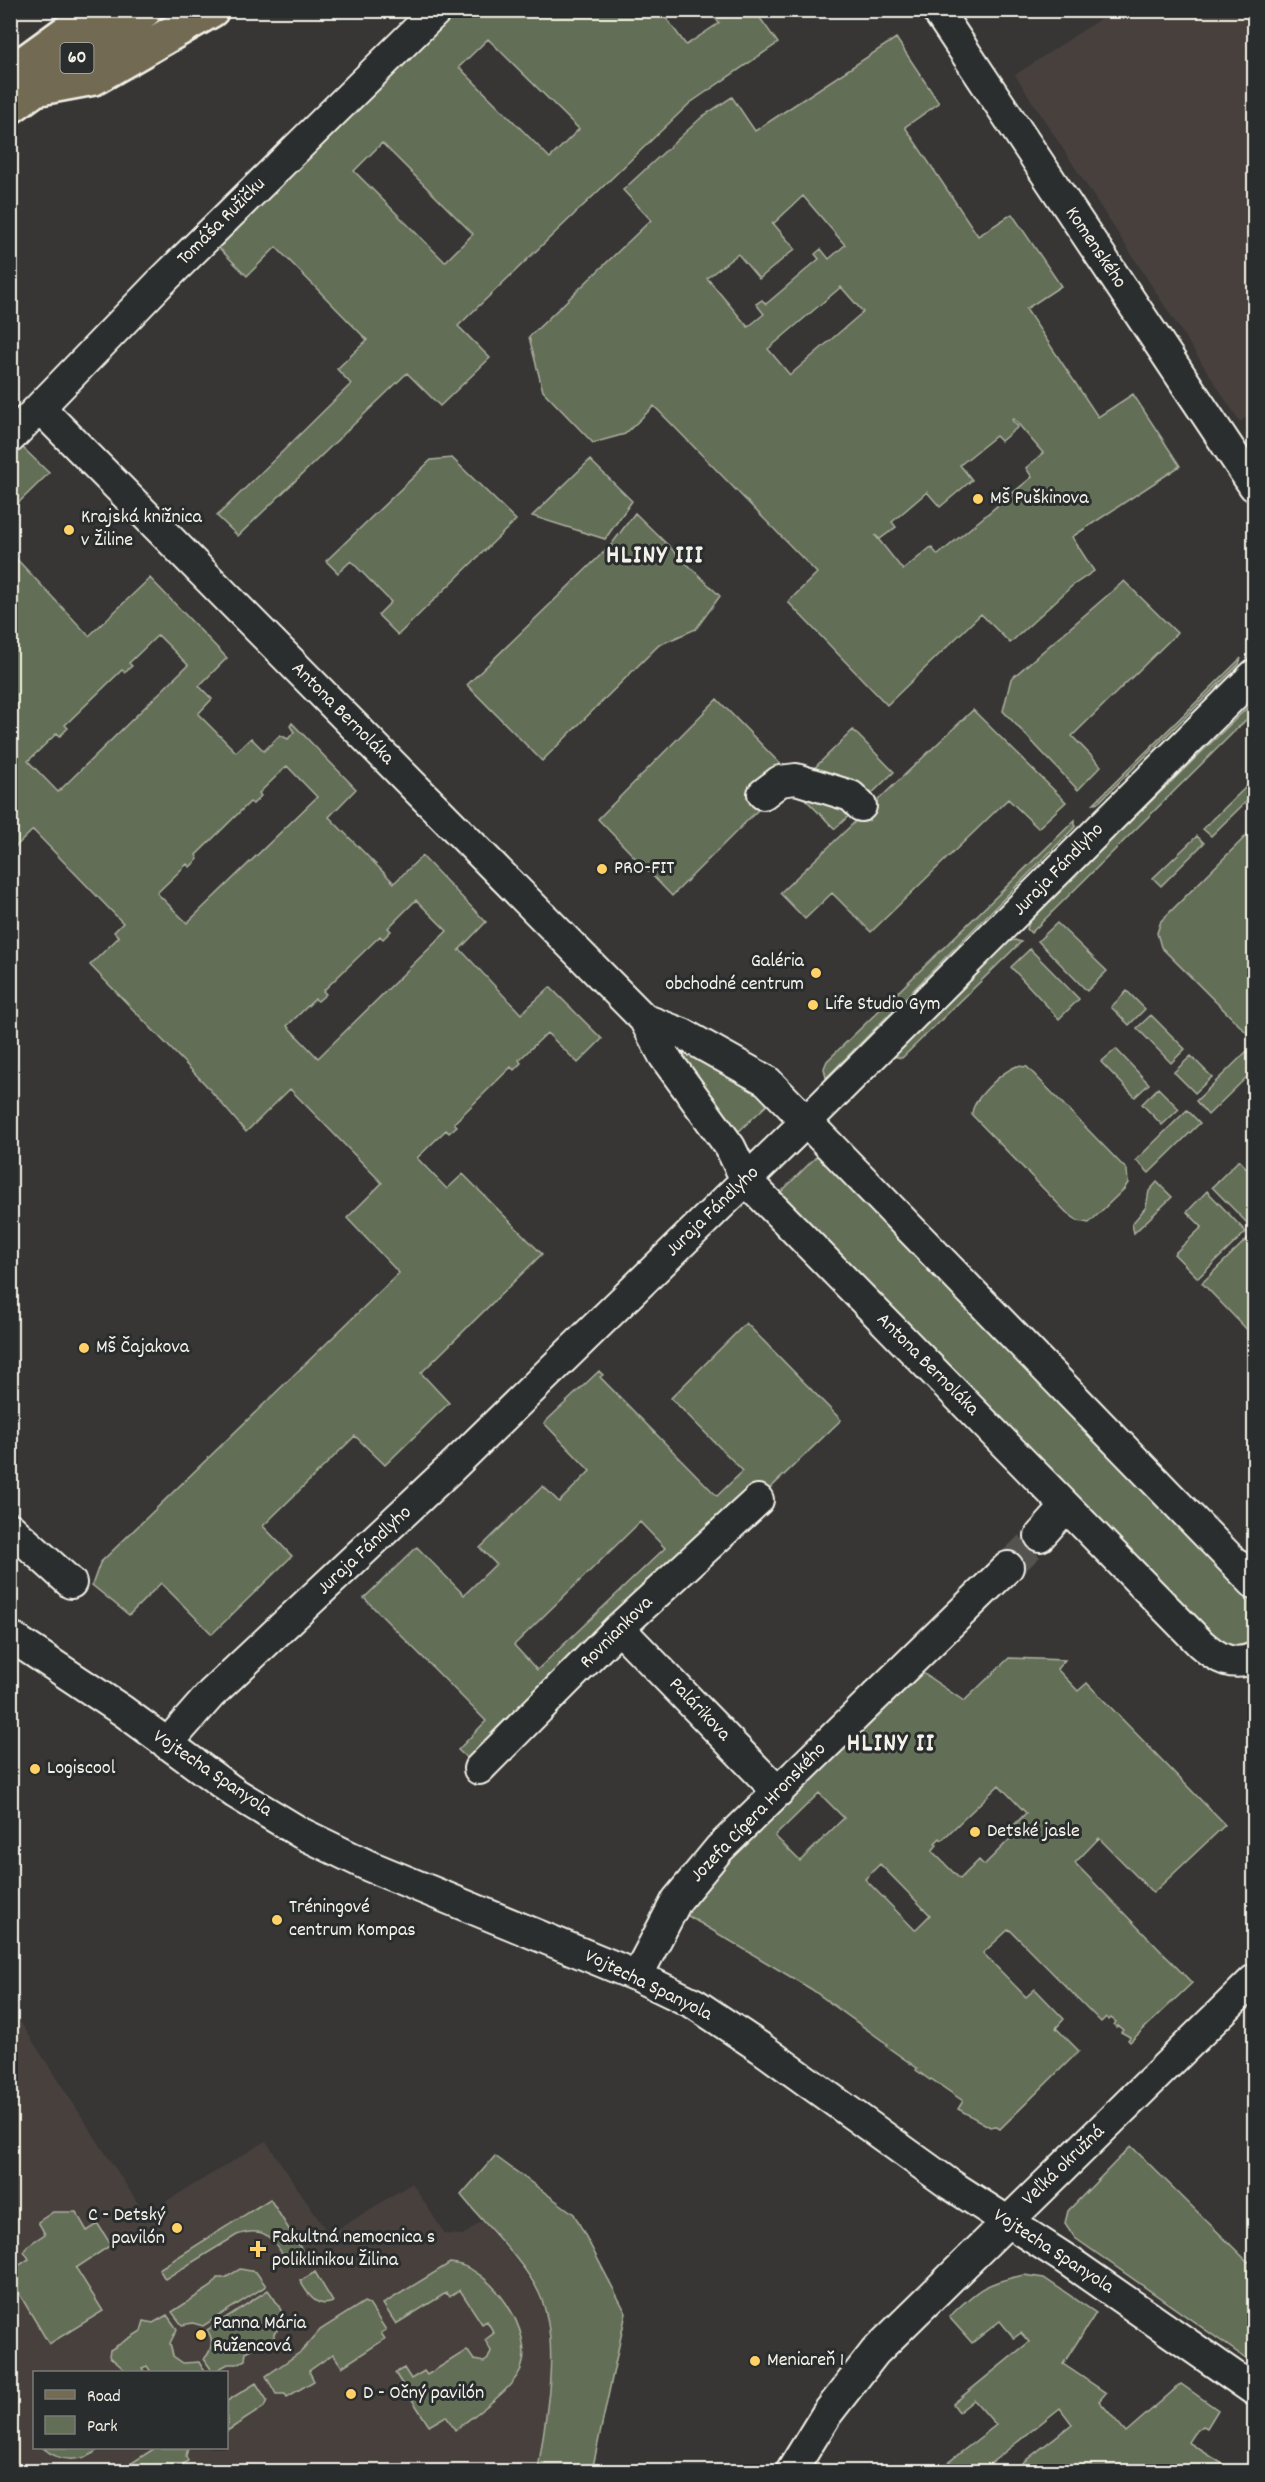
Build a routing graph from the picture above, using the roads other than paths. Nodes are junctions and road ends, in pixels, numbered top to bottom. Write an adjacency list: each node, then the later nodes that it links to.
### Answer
1 (97, 10): 6 (main road, 60)
2 (145, 10): 6 (main road, 60)
3 (212, 10): 6 (main road)
4 (437, 10): 7 (street, Tomáša Ružičku)
5 (937, 10): 9 (street, Komenského)
6 (19, 90)
7 (40, 408): 8 (street, Tomáša Ružičku); 13 (street, Antona Bernoláka)
8 (10, 438)
9 (1254, 486)
10 (1254, 675): 14 (street, Juraja Fándlyho)
11 (763, 794): 12 (street)
12 (861, 806)
13 (644, 1019): 14 (street, Antona Bernoláka); 15 (street, Antona Bernoláka)
14 (806, 1121): 15 (street, Juraja Fándlyho); 22 (street, Antona Bernoláka)
15 (746, 1180): 17 (street, Antona Bernoláka); 26 (street, Juraja Fándlyho)
16 (758, 1500): 23 (street, Rovniankova)
17 (1066, 1507): 19 (street); 25 (street, Antona Bernoláka)
18 (10, 1528): 21 (street)
19 (1040, 1536)
20 (1008, 1567): 28 (street, Jozefa Cígera Hronského)
21 (70, 1583)
22 (1254, 1583)
23 (620, 1628): 27 (street, Rovniankova); 28 (street, Palárikova)
24 (10, 1636): 26 (street, Vojtecha Spanyola)
25 (1254, 1658)
26 (167, 1744): 29 (street, Vojtecha Spanyola)
27 (479, 1769)
28 (778, 1792): 29 (street, Jozefa Cígera Hronského)
29 (637, 1976): 31 (street, Vojtecha Spanyola)
30 (1254, 1980): 31 (street, Veľká okružná)
31 (1007, 2222): 32 (street, Vojtecha Spanyola); 33 (street, Veľká okružná)
32 (1254, 2390)
33 (791, 2472)

